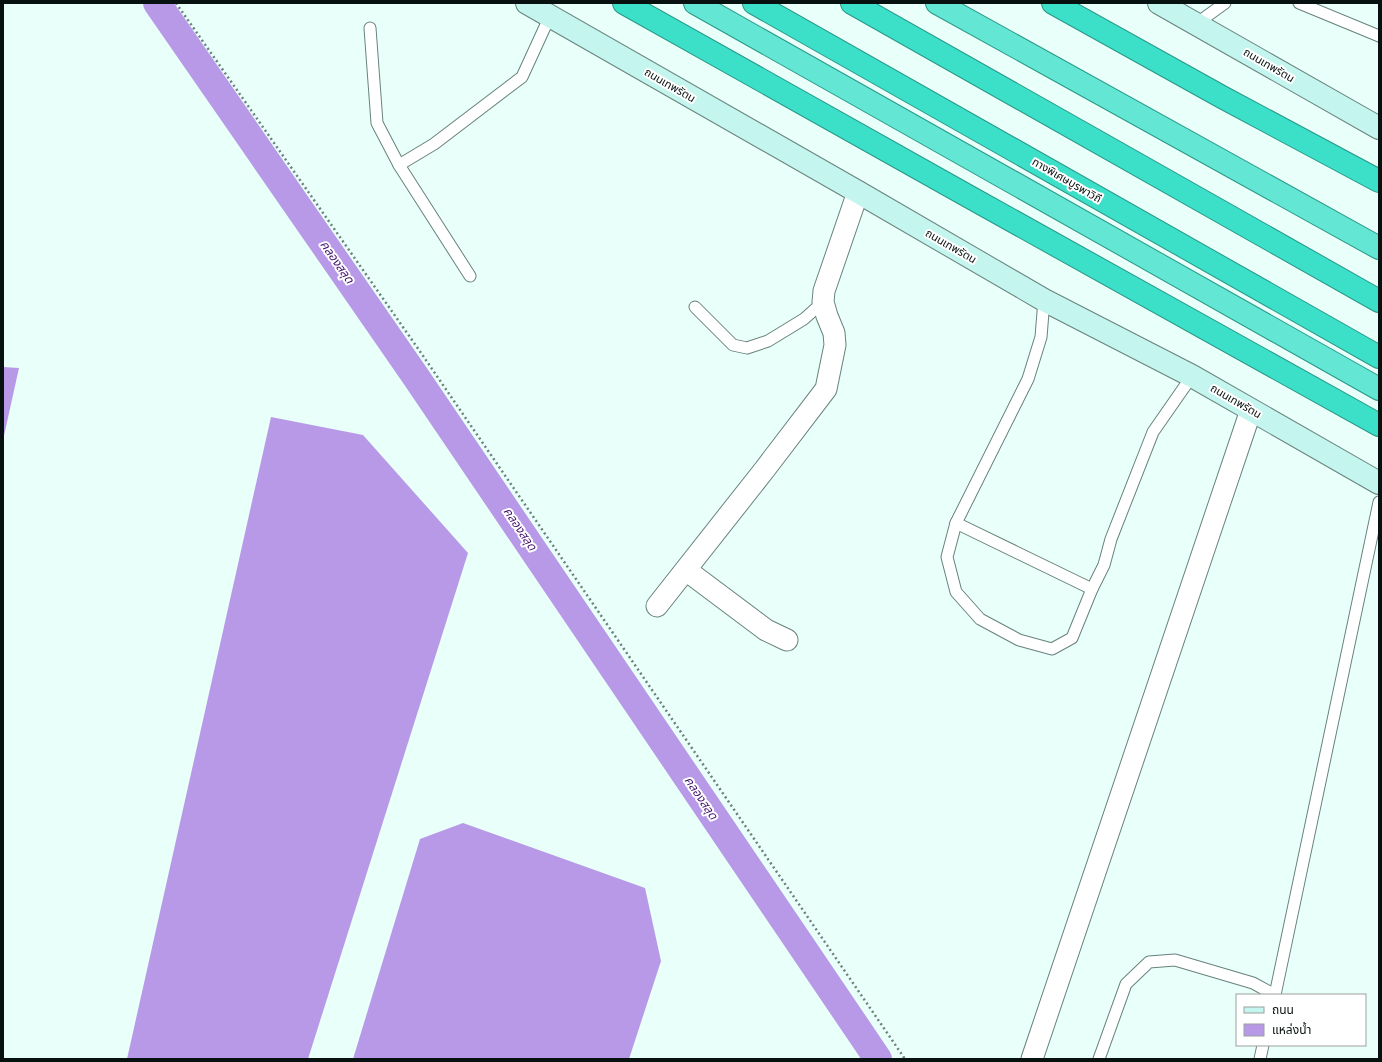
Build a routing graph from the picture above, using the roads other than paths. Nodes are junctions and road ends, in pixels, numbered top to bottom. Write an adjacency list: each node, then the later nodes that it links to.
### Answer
1 (527, 3): 11 (main road, ถนนเทพรัตน)
2 (624, 3): 29 (highway)
3 (696, 3): 27 (highway)
4 (754, 3): 25 (highway, ทางพิเศษบูรพาวิถี)
5 (852, 3): 22 (highway)
6 (937, 3): 19 (highway)
7 (1053, 3): 17 (highway)
8 (1159, 3): 12 (main road, ถนนเทพรัตน)
9 (1225, 3): 12 (lane)
10 (1299, 3): 14 (lane)
11 (550, 16): 16 (lane); 18 (main road, ถนนเทพรัตน)
12 (1196, 24): 15 (main road, ถนนเทพรัตน)
13 (370, 28): 16 (lane)
14 (1379, 36)
15 (1379, 128)
16 (399, 165): 20 (lane)
17 (1379, 181)
18 (858, 192): 21 (main road, ถนนเทพรัตน); 23 (street)
19 (1379, 248)
20 (470, 276)
21 (1044, 300): 26 (main road, ถนนเทพรัตน); 32 (lane)
22 (1379, 301)
23 (823, 302): 24 (lane); 33 (street)
24 (695, 307)
25 (1379, 357)
26 (1192, 376): 28 (main road, ถนนเทพรัตน); 34 (lane)
27 (1379, 389)
28 (1251, 410): 30 (main road, ถนนเทพรัตน); 40 (street)
29 (1379, 425)
30 (1379, 484)
31 (1379, 502): 38 (lane)
32 (956, 523): 34 (lane); 34 (lane)
33 (686, 570): 35 (street); 36 (street)
34 (1092, 589)
35 (657, 606)
36 (787, 640)
37 (1273, 994): 41 (lane)
38 (1275, 994)
39 (1263, 1046): 42 (lane)
40 (1032, 1059)
41 (1099, 1059)
42 (1260, 1059)

